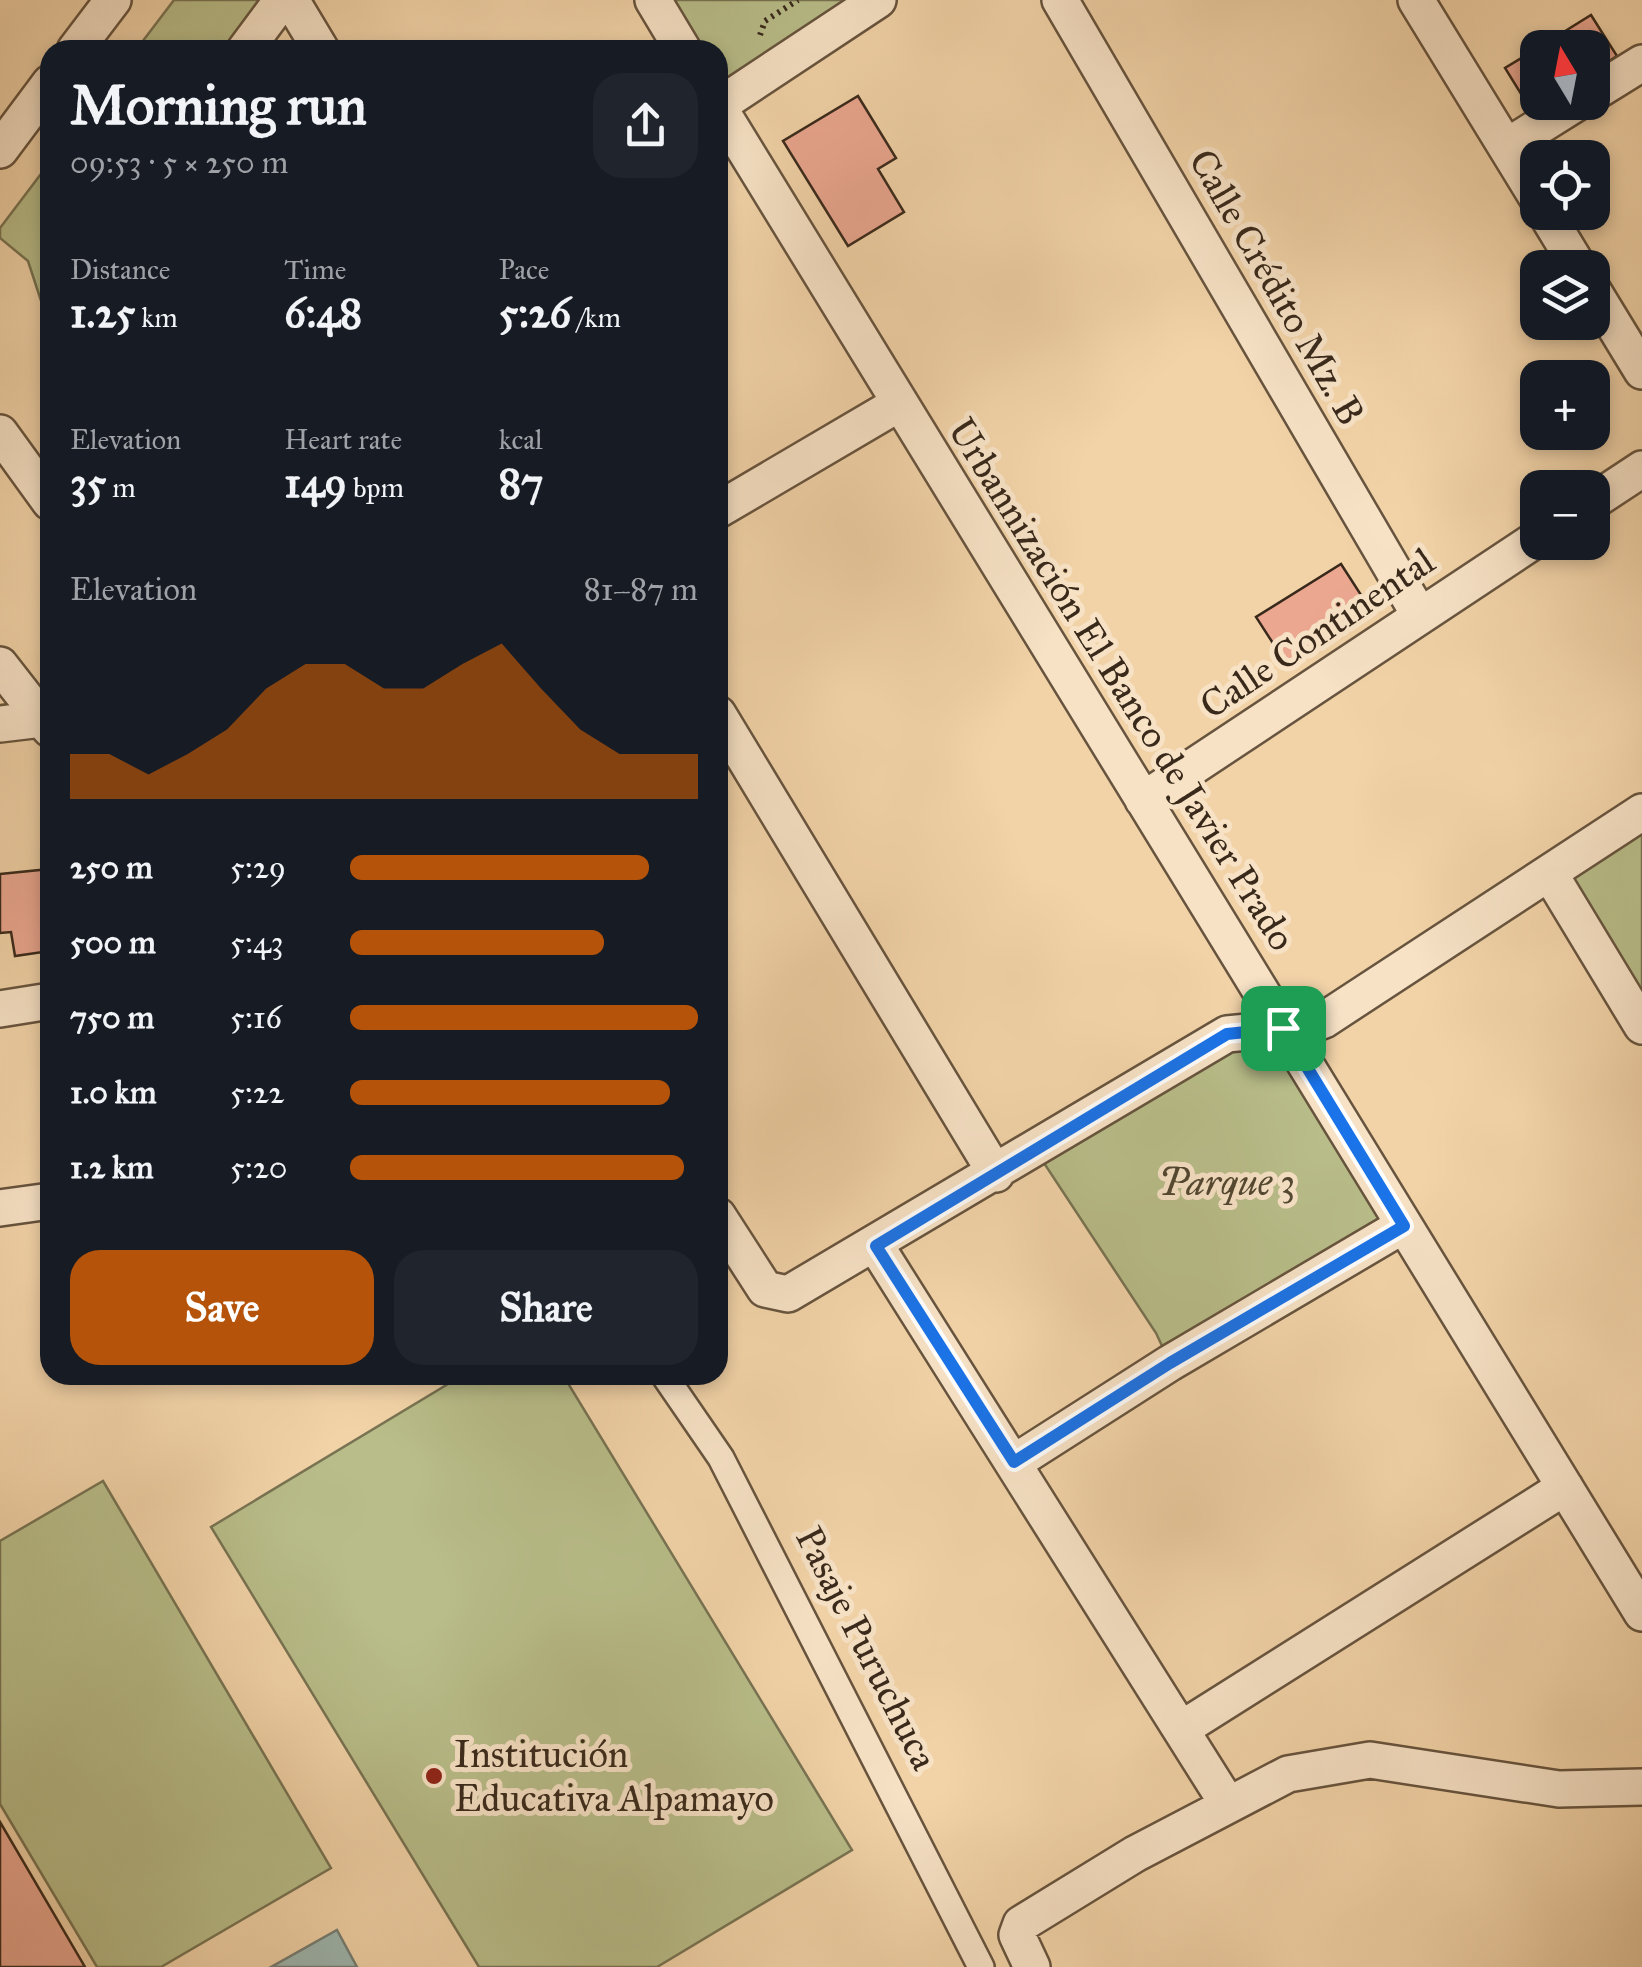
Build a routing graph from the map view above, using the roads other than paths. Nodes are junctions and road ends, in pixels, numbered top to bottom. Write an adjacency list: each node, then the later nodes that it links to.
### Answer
1 (112, 0): 8 (street)
2 (282, 0): 9 (street)
3 (292, 0): 10 (street)
4 (653, 0): 11 (street)
5 (878, 0): 15 (street)
6 (1060, 0): 30 (street, Calle Crédito Mz. B)
7 (1416, 0): 18 (street)
8 (82, 40)
9 (252, 40)
10 (315, 40)
11 (677, 40)
12 (1642, 64): 13 (street)
13 (1610, 83)
14 (40, 96): 19 (street)
15 (728, 99)
16 (1549, 120): 18 (street)
17 (728, 122): 23 (street, Urbannización El Banco de Javier Prado)
18 (1506, 147): 20 (street)
19 (0, 150)
20 (1520, 170)
21 (1610, 319): 22 (street)
22 (1642, 370)
23 (900, 403): 28 (street); 36 (street, Urbannización El Banco de Javier Prado)
24 (0, 433): 26 (street)
25 (1642, 469): 27 (street)
26 (40, 488)
27 (1610, 490)
28 (728, 504)
29 (1520, 550): 30 (street, Calle Continental)
30 (1420, 616): 36 (street, Calle Continental)
31 (0, 666): 32 (street)
32 (40, 716)
33 (0, 724): 34 (street)
34 (40, 724)
35 (728, 731): 43 (street)
36 (1143, 800): 42 (street, Urbannización El Banco de Javier Prado)
37 (1642, 812): 38 (street)
38 (1550, 874): 41 (street); 42 (street)
39 (40, 1002): 40 (street)
40 (0, 1009)
41 (1642, 1026)
42 (1283, 1028): 43 (street); 46 (street, Urbannización El Banco de Javier Prado)
43 (996, 1174): 48 (street)
44 (40, 1202): 45 (street)
45 (0, 1208)
46 (1404, 1226): 50 (street); 51 (street, Urbannización El Banco de Javier Prado)
47 (728, 1232): 48 (street)
48 (876, 1246): 50 (street)
49 (671, 1385): 56 (street, Pasaje Puruchuca)
50 (1014, 1462): 53 (street)
51 (1565, 1487): 52 (street, Urbannización El Banco de Javier Prado); 53 (street)
52 (1642, 1613)
53 (1183, 1728): 55 (street)
54 (1642, 1787): 55 (street)
55 (1227, 1803): 57 (street)
56 (981, 1967)
57 (1032, 1967)

